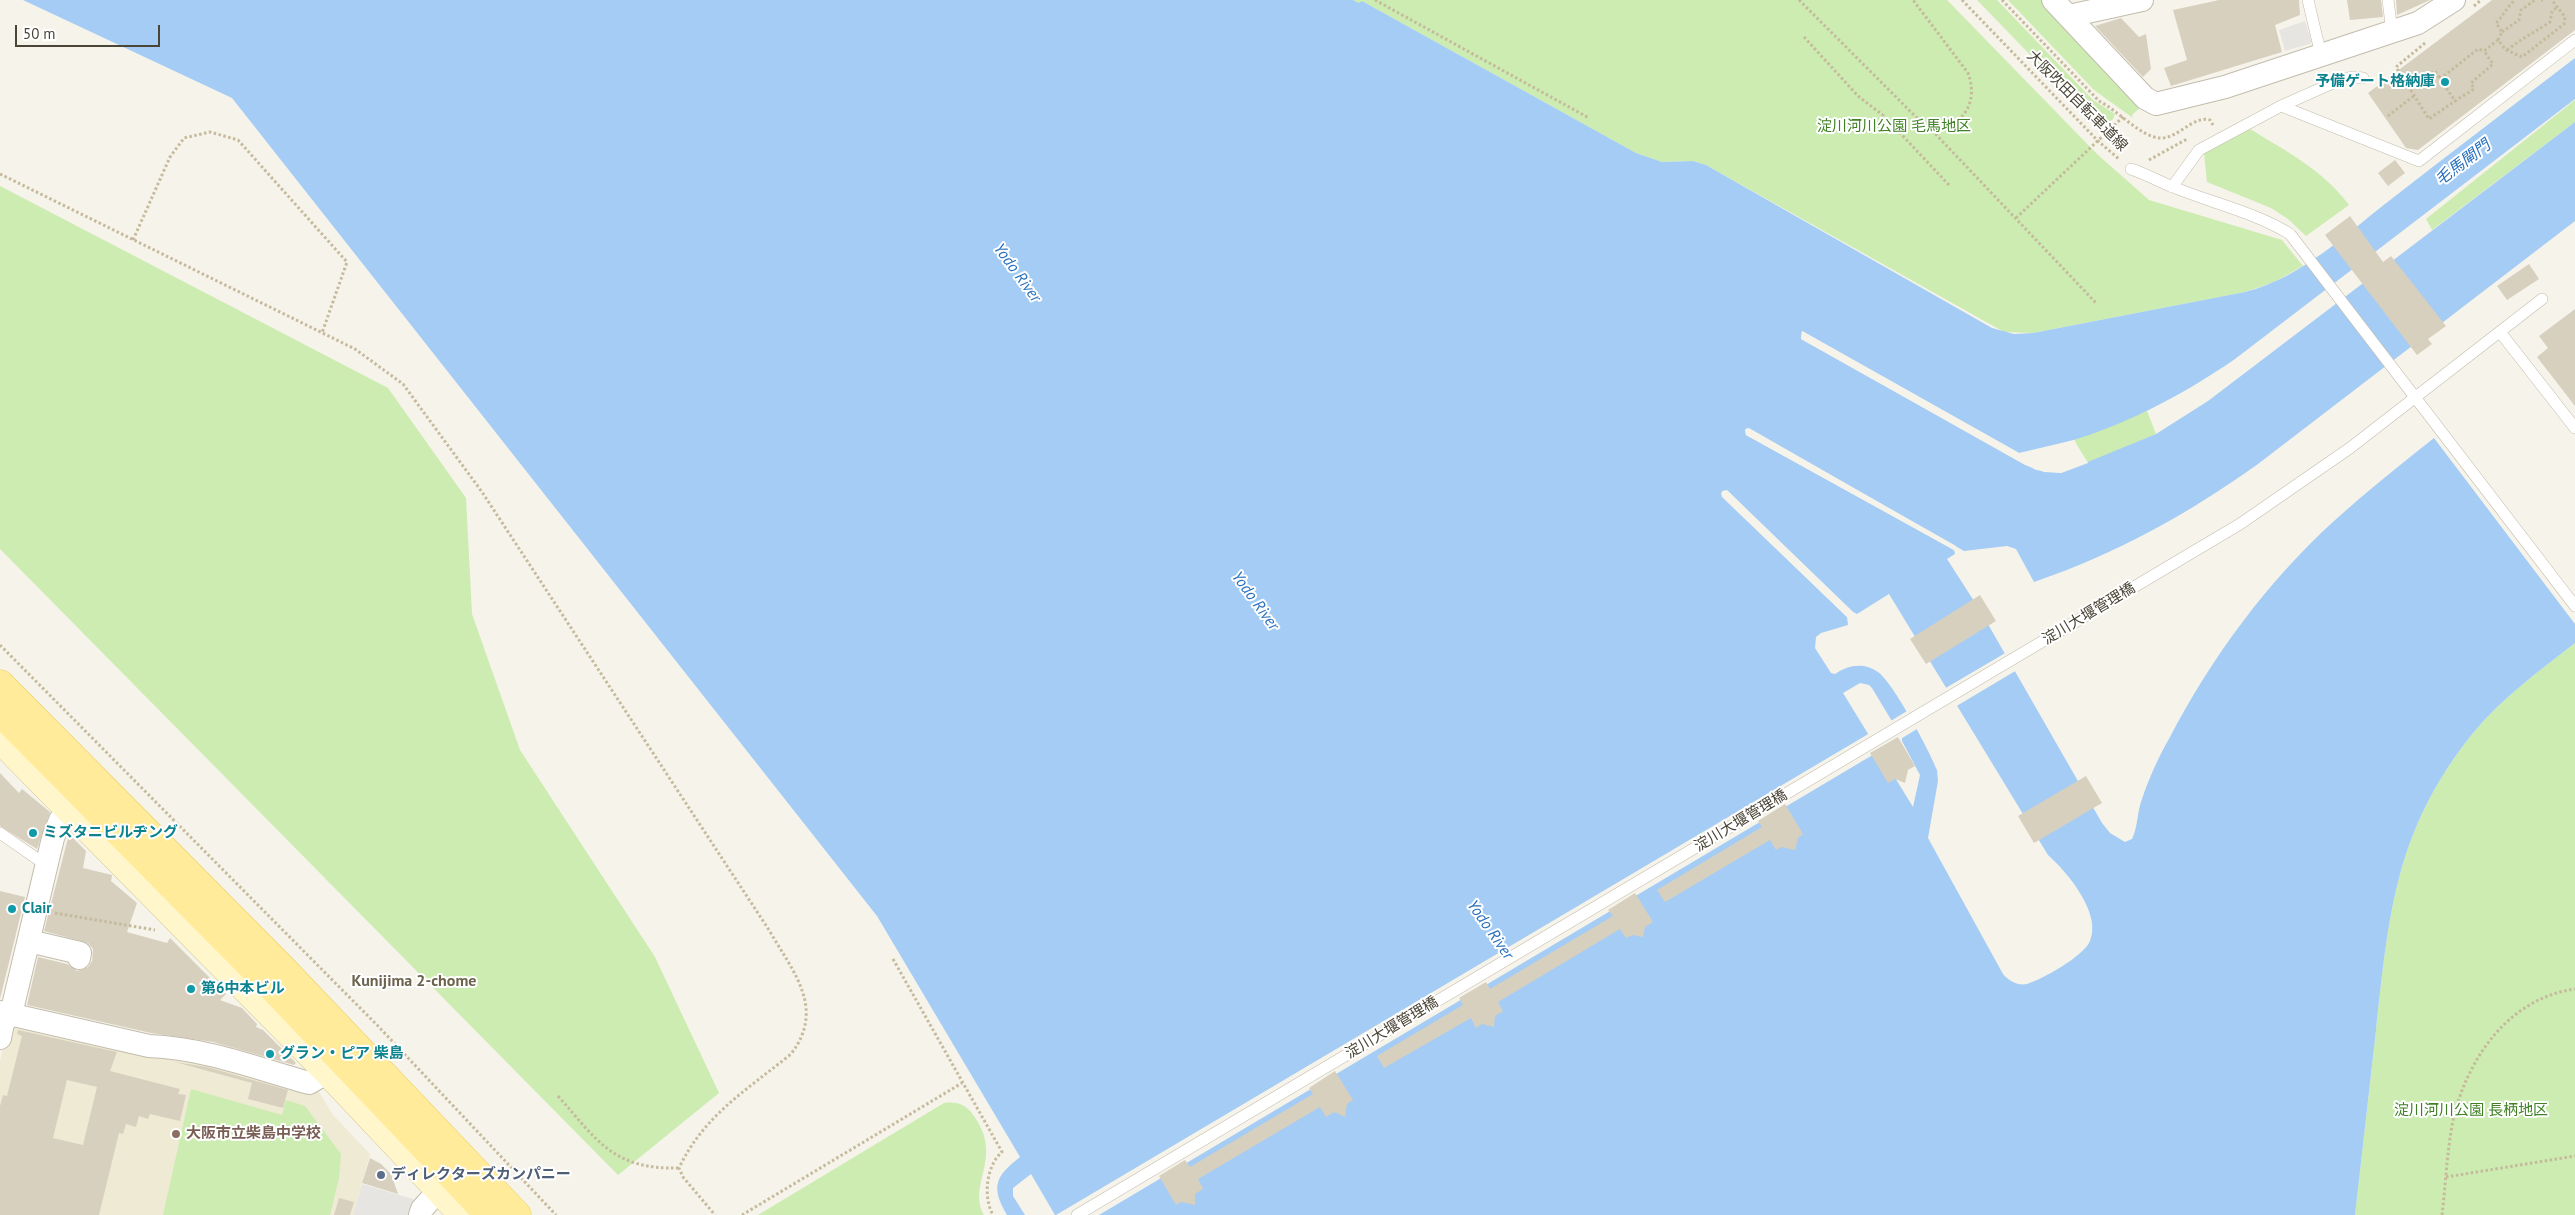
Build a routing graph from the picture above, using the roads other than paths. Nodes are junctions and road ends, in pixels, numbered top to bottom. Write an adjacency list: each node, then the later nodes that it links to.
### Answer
1 (2053, 0): 6 (street)
2 (2142, 0): 6 (street)
3 (2308, 0): 9 (lane)
4 (2388, 0): 7 (lane)
5 (2454, 0): 7 (street)
6 (2069, 16): 9 (street)
7 (2392, 32): 9 (street)
8 (2575, 40): 11 (lane)
9 (2321, 55)
10 (2363, 78): 11 (lane)
11 (2281, 106): 13 (lane)
12 (2131, 169): 13 (lane)
13 (2172, 187): 16 (lane)
14 (2542, 299): 15 (lane, 淀川大堰管理橋)
15 (2500, 332): 16 (lane, 淀川大堰管理橋); 17 (lane)
16 (2411, 401): 18 (lane); 35 (lane, 淀川大堰管理橋)
17 (2575, 428)
18 (2575, 606)
19 (0, 684): 34 (main road)
20 (0, 712): 33 (main road)
21 (0, 739): 22 (street)
22 (70, 810): 24 (street); 29 (street)
23 (0, 833): 24 (lane)
24 (46, 865): 25 (street)
25 (29, 941): 26 (street); 27 (street)
26 (79, 958)
27 (5, 1013): 28 (street); 29 (street)
28 (0, 1038)
29 (328, 1072): 30 (street)
30 (439, 1190): 31 (street); 32 (street)
31 (420, 1215)
32 (463, 1215)
33 (489, 1215)
34 (517, 1215)
35 (1077, 1215)

